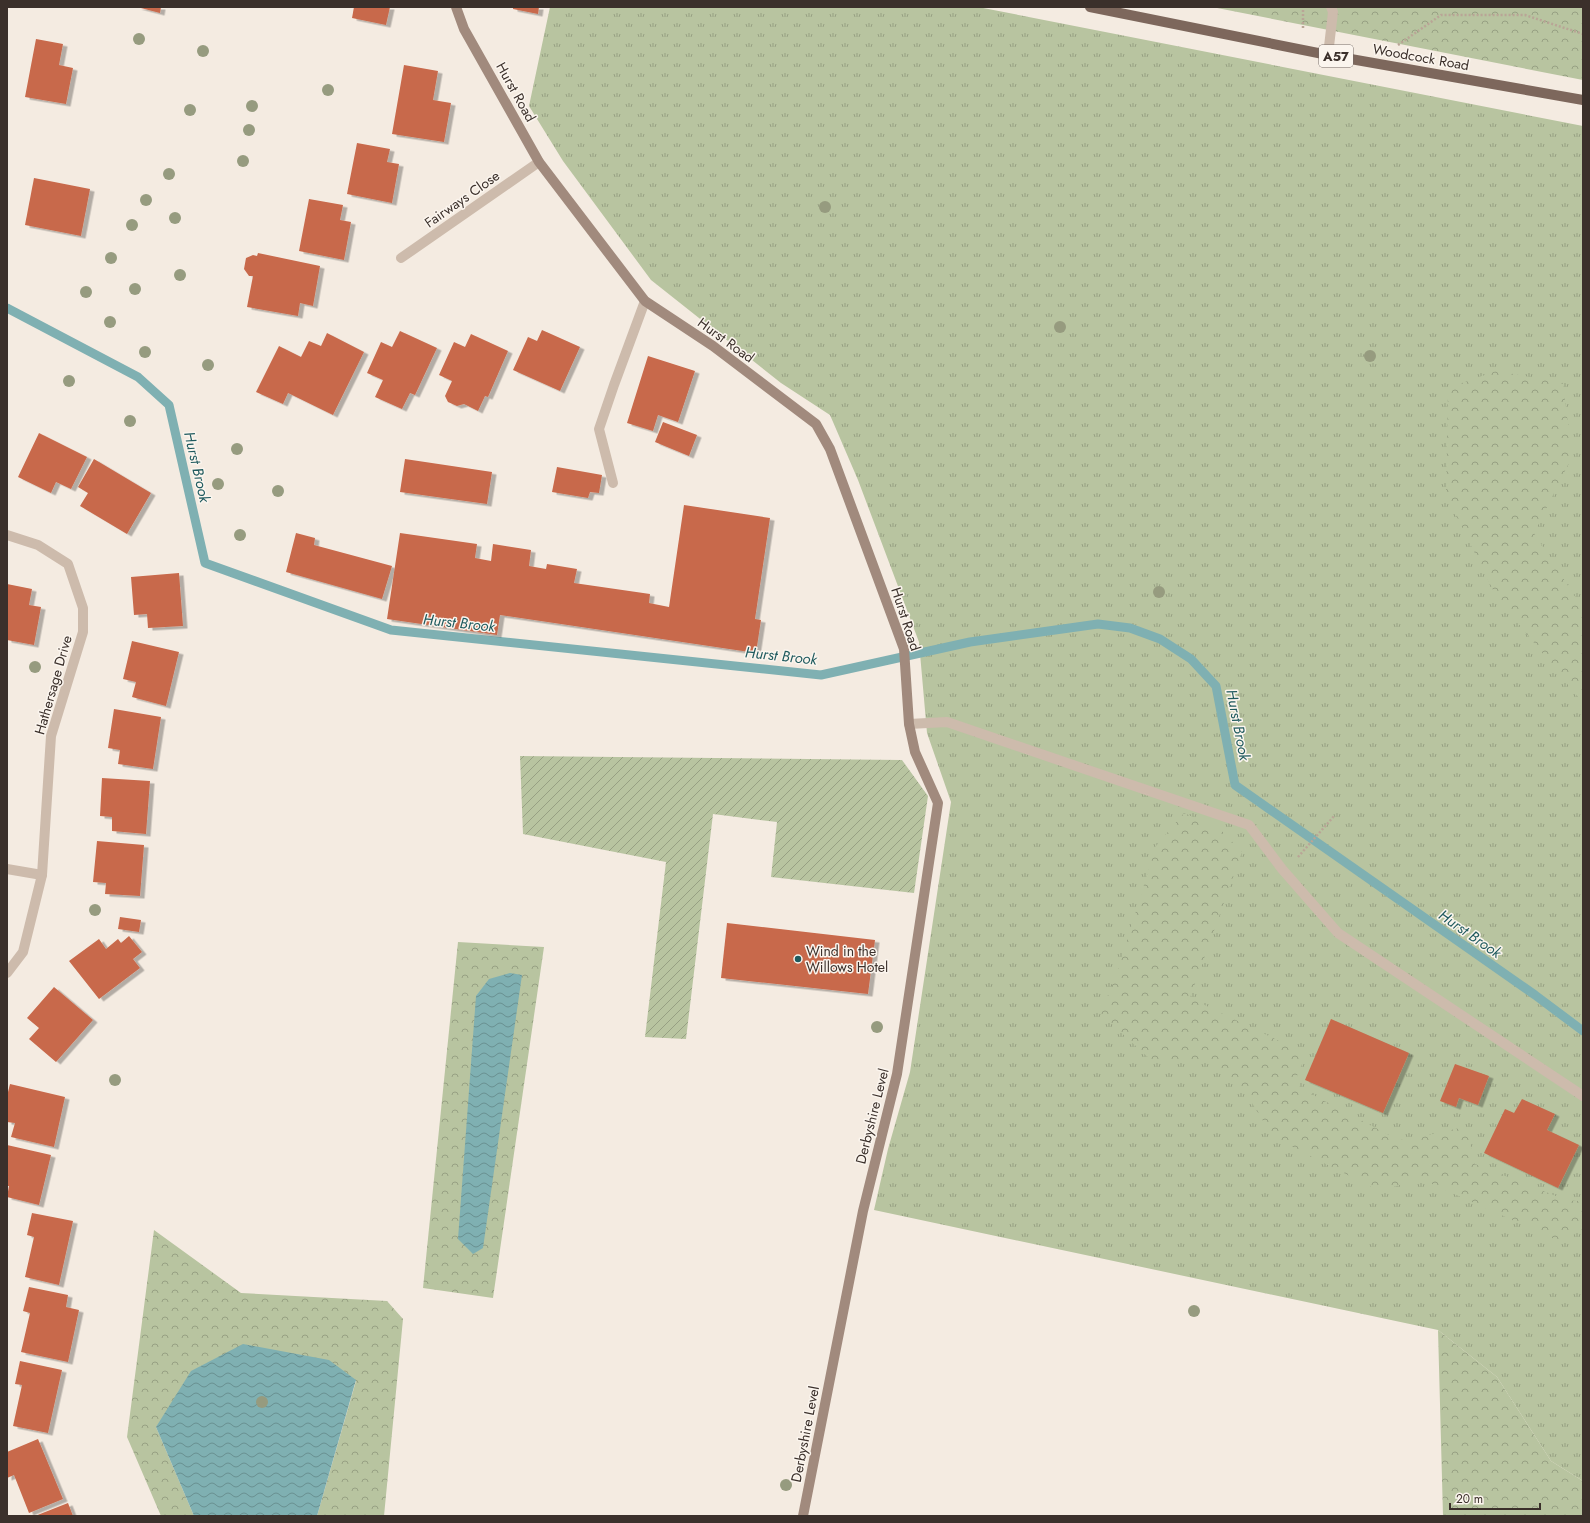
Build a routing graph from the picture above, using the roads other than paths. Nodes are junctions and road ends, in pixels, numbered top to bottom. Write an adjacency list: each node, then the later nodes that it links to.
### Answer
1 (456, 7): 6 (street, Hurst Road)
2 (1090, 7): 4 (main road, Woodcock Road / A57)
3 (1331, 7): 4 (street)
4 (1328, 55): 5 (main road, Woodcock Road / A57)
5 (1583, 100)
6 (539, 162): 7 (street, Fairways Close); 8 (street, Hurst Road)
7 (401, 258)
8 (645, 301): 9 (street); 11 (street, Hurst Road)
9 (613, 483)
10 (7, 535): 13 (street, Hathersage Drive)
11 (909, 724): 15 (street); 16 (street, Derbyshire Level)
12 (7, 868): 13 (street)
13 (42, 875): 14 (street, Hathersage Drive)
14 (7, 973)
15 (1583, 1096)
16 (803, 1516)

